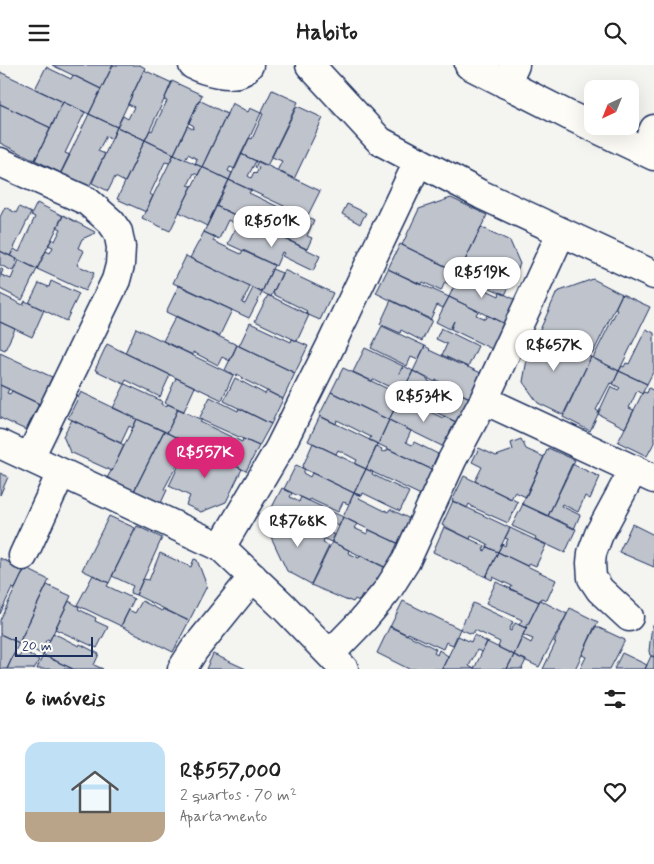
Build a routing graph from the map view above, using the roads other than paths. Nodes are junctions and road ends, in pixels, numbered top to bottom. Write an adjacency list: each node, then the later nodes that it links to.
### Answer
1 (193, 65): 2 (street)
2 (249, 65)
3 (310, 65): 8 (street)
4 (469, 65): 5 (street)
5 (510, 75): 6 (street)
6 (651, 145)
7 (0, 162): 13 (street)
8 (418, 162): 9 (street); 16 (street)
9 (561, 233): 10 (street); 11 (street)
10 (654, 275)
11 (484, 400): 15 (street); 20 (street)
12 (0, 444): 13 (street)
13 (30, 457): 14 (street)
14 (61, 473): 16 (street); 17 (street)
15 (644, 474): 19 (street)
16 (221, 547): 18 (street)
17 (23, 556)
18 (253, 577): 20 (street); 21 (street)
19 (630, 617)
20 (337, 662)
21 (182, 669)

